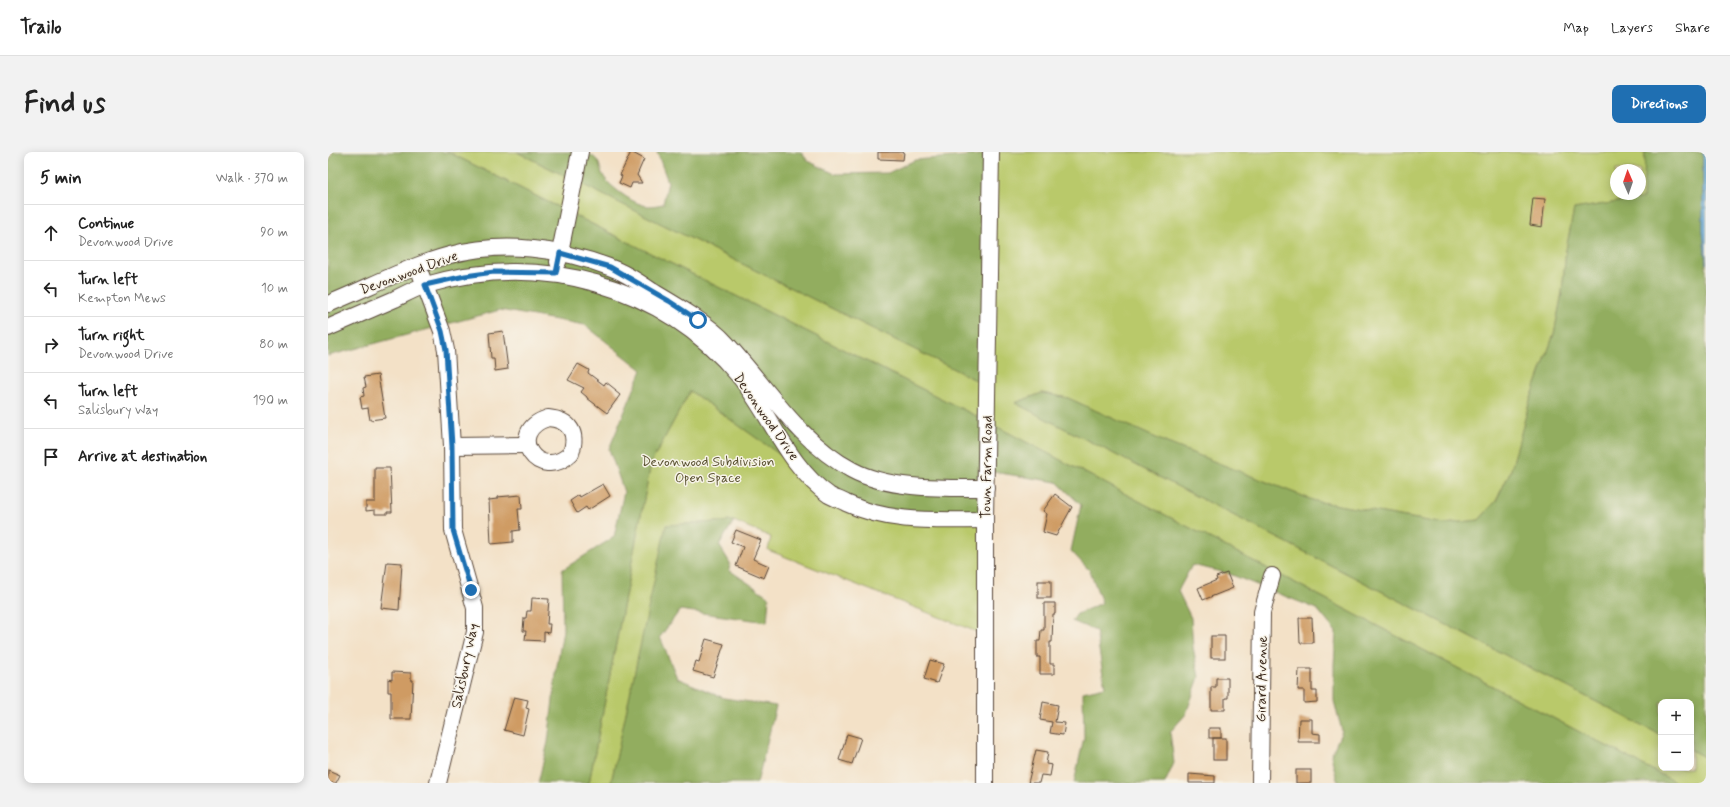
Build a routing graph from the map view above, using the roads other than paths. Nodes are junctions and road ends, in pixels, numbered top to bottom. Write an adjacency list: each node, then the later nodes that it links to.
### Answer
1 (580, 152): 3 (street)
2 (991, 152): 11 (street, Town Farm Road)
3 (560, 253): 4 (street, Devonwood Drive); 5 (street); 11 (street, Devonwood Drive)
4 (418, 266): 6 (street, Salisbury Way); 7 (street, Devonwood Drive)
5 (556, 273): 6 (street, Devonwood Drive); 12 (street, Devonwood Drive)
6 (425, 285): 8 (street, Devonwood Drive); 10 (street, Salisbury Way)
7 (328, 304)
8 (328, 328)
9 (527, 445): 10 (street)
10 (452, 446): 14 (street, Salisbury Way)
11 (986, 488): 12 (street, Town Farm Road)
12 (985, 520): 15 (street, Town Farm Road)
13 (1272, 576): 16 (street, Girard Avenue)
14 (438, 783)
15 (985, 783)
16 (1260, 783)

